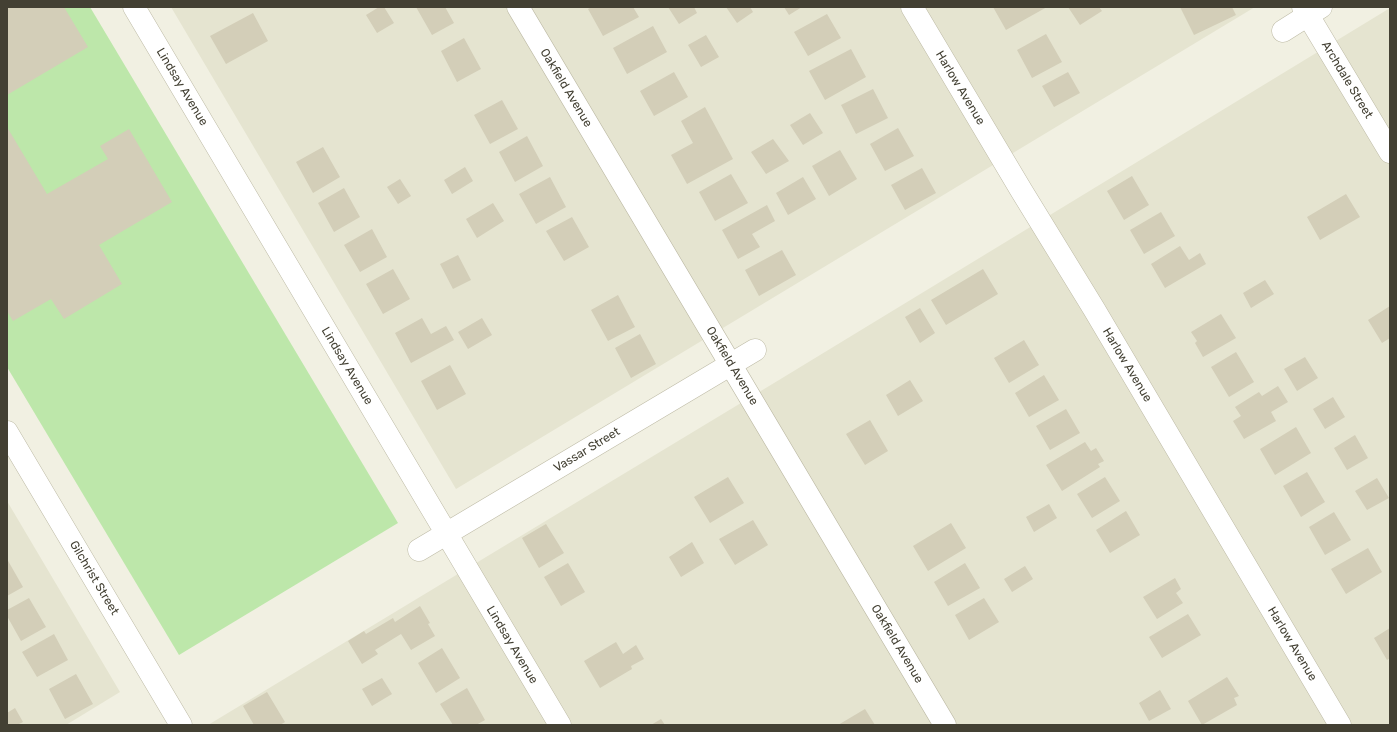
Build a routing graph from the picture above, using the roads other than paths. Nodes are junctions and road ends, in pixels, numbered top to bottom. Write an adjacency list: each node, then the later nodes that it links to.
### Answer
1 (134, 7): 10 (street, Lindsay Avenue)
2 (518, 7): 8 (street, Oakfield Avenue)
3 (912, 7): 15 (street, Harlow Avenue)
4 (1311, 10): 5 (street); 6 (street, Archdale Street)
5 (1283, 31)
6 (1390, 152)
7 (755, 350): 8 (street, Vassar Street)
8 (731, 364): 10 (street, Vassar Street); 14 (street, Oakfield Avenue)
9 (7, 432): 12 (street, Gilchrist Street)
10 (446, 534): 11 (street, Vassar Street); 13 (street, Lindsay Avenue)
11 (419, 550)
12 (180, 725)
13 (560, 725)
14 (945, 725)
15 (1340, 725)

